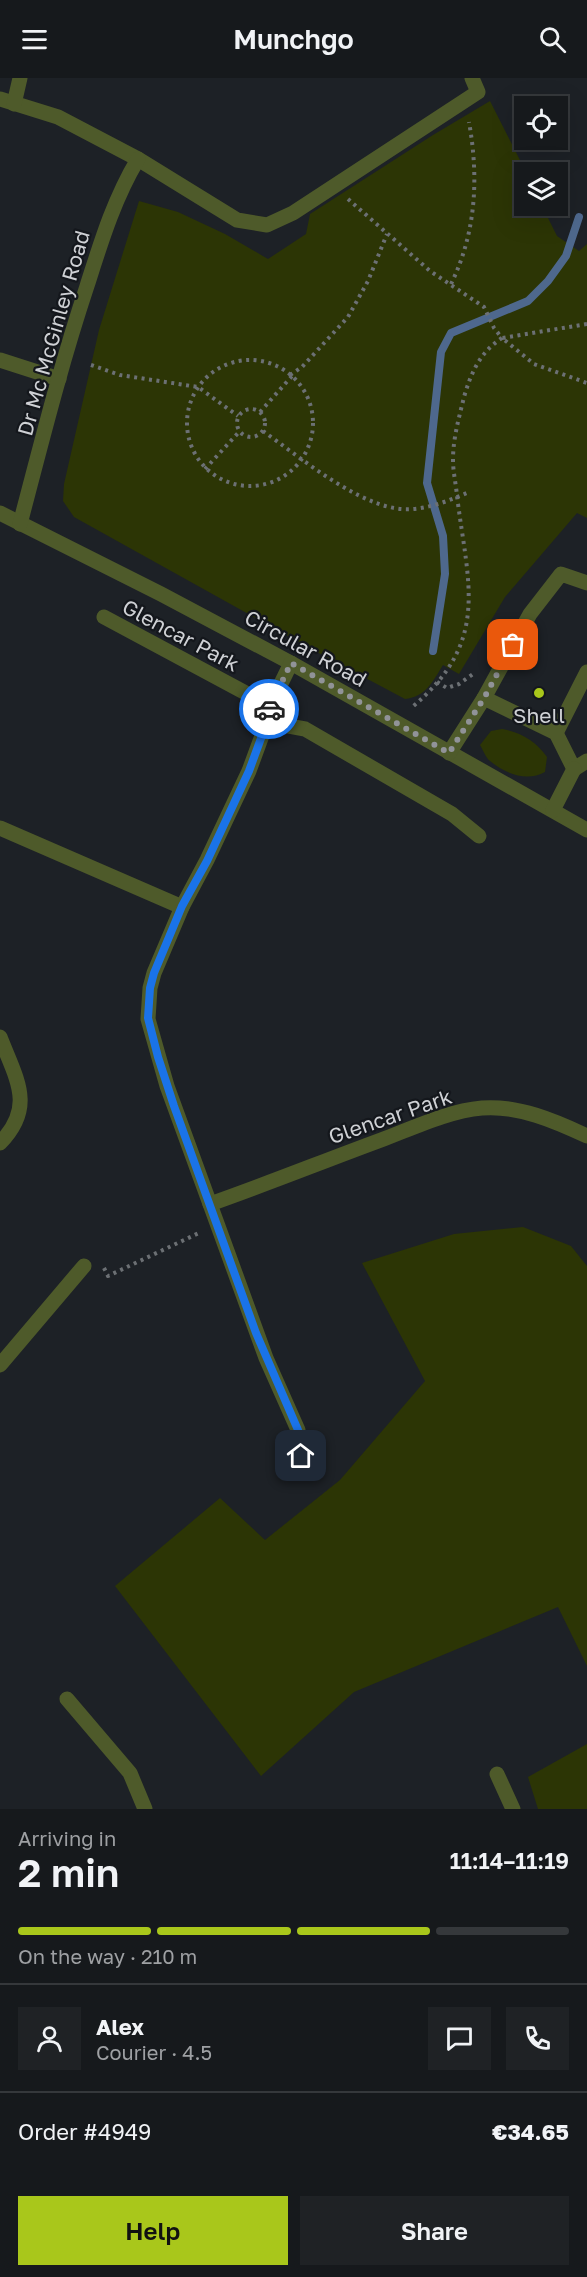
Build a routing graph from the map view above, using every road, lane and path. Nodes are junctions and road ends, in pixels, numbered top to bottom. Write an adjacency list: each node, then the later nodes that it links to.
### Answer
1 (20, 78): 3 (street)
2 (472, 78): 6 (street)
3 (7, 102): 5 (street)
4 (469, 123): 8 (path)
5 (138, 159): 6 (street); 14 (street, Dr Mc McGinley Road)
6 (334, 186): 7 (path)
7 (387, 234): 8 (path); 13 (path)
8 (451, 284): 10 (path)
9 (587, 324): 10 (path)
10 (502, 338): 15 (path); 24 (path)
11 (0, 360): 14 (street)
12 (91, 366): 16 (path)
13 (291, 375): 16 (path); 17 (path); 21 (path)
14 (59, 379): 26 (street, Dr Mc McGinley Road)
15 (587, 383)
16 (198, 387): 18 (path); 22 (path)
17 (260, 412): 18 (path); 20 (path)
18 (238, 416): 19 (path)
19 (240, 431): 20 (path); 22 (path)
20 (263, 431): 21 (path)
21 (302, 460): 22 (path); 24 (path)
22 (205, 469)
23 (469, 492): 24 (path)
24 (457, 497): 33 (path)
25 (0, 513): 26 (street, Circular Road)
26 (20, 524): 29 (street, Circular Road)
27 (587, 583): 31 (street)
28 (104, 617): 32 (street, Glencar Park)
29 (291, 663): 32 (street); 36 (street, Circular Road)
30 (587, 672): 35 (street)
31 (484, 698): 35 (street); 36 (street)
32 (270, 706): 34 (street)
33 (411, 708)
34 (267, 722): 41 (street); 42 (street)
35 (556, 733): 37 (street)
36 (449, 753): 38 (street, Circular Road)
37 (581, 765): 38 (street)
38 (553, 810): 40 (street, Circular Road)
39 (0, 828): 42 (street)
40 (587, 830)
41 (479, 836)
42 (182, 906): 46 (street)
43 (0, 1037): 45 (street)
44 (587, 1136): 46 (street, Glencar Park)
45 (0, 1143)
46 (210, 1204): 47 (street)
47 (218, 1226): 48 (path); 50 (street)
48 (84, 1266): 49 (street)
49 (0, 1365)
50 (301, 1456)
51 (67, 1699): 53 (street)
52 (497, 1774): 54 (street)
53 (145, 1809)
54 (513, 1809)

